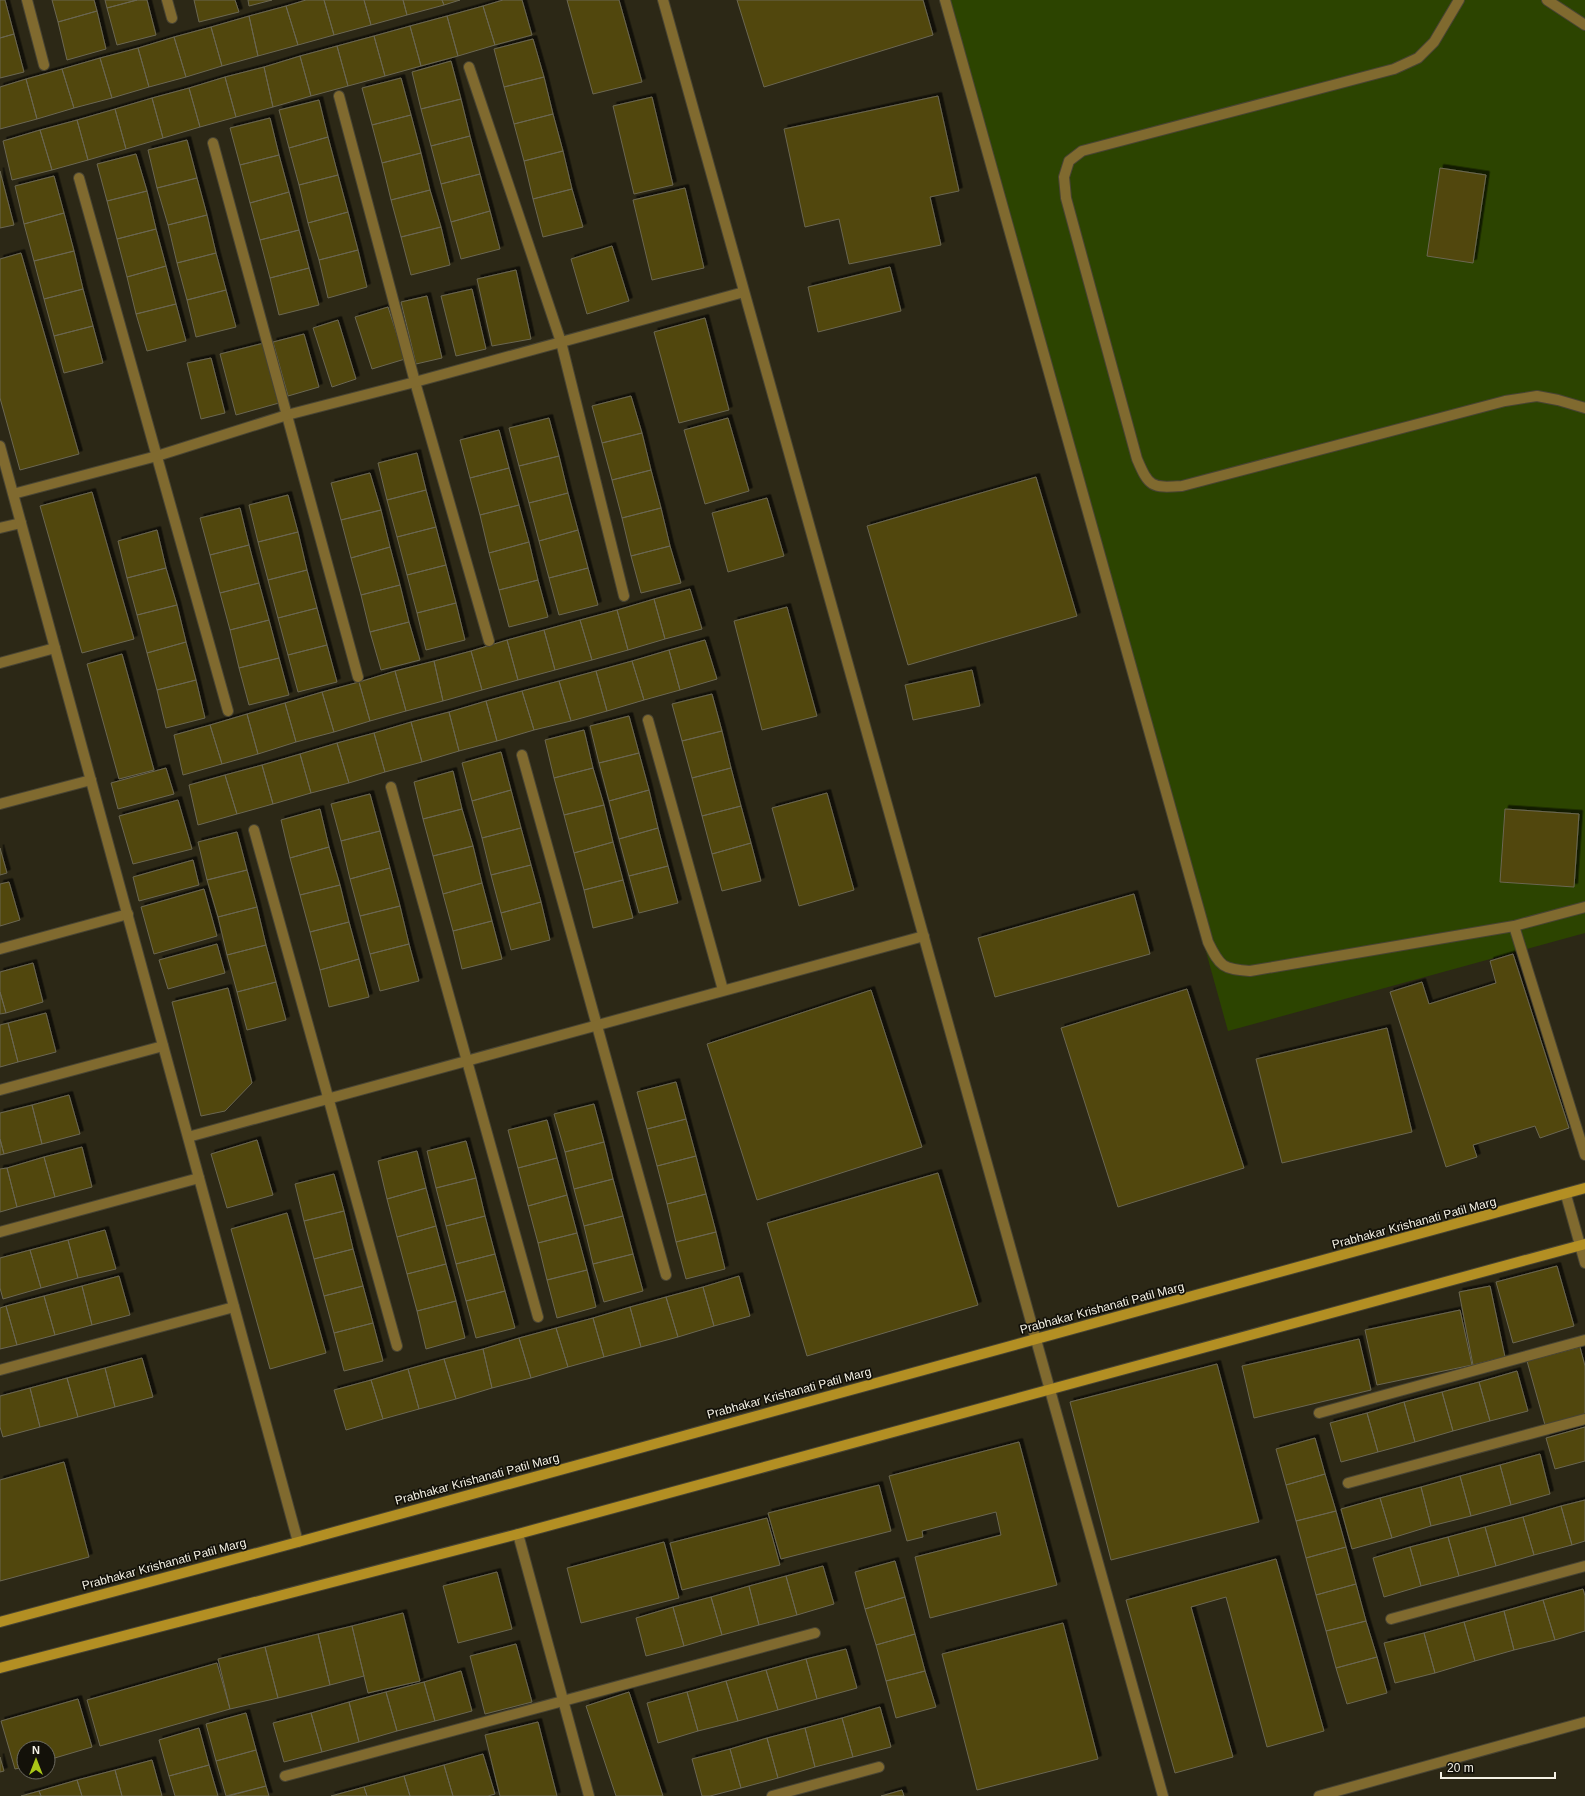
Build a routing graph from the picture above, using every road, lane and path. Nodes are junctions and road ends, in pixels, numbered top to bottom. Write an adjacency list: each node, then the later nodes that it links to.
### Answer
1 (27, 0): 9 (street)
2 (167, 0): 7 (street)
3 (663, 0): 14 (street)
4 (945, 0): 38 (street)
5 (1459, 0): 17 (street)
6 (1547, 0): 8 (street)
7 (172, 18)
8 (1585, 25)
9 (44, 65)
10 (469, 67): 15 (street)
11 (339, 96): 16 (street)
12 (213, 143): 18 (street)
13 (79, 178): 20 (street)
14 (744, 292): 15 (street); 39 (street)
15 (561, 342): 16 (street); 24 (street)
16 (415, 382): 18 (street); 25 (street)
17 (1585, 408)
18 (287, 415): 20 (street); 28 (street)
19 (0, 446): 21 (street)
20 (157, 456): 21 (street); 29 (street)
21 (13, 494): 22 (street)
22 (21, 523): 23 (street); 26 (street)
23 (0, 528)
24 (624, 596)
25 (489, 641)
26 (55, 648): 27 (street); 32 (street)
27 (0, 663)
28 (358, 676)
29 (228, 711)
30 (648, 720): 41 (street)
31 (522, 755): 42 (street)
32 (91, 780): 34 (street); 37 (street)
33 (391, 787): 44 (street)
34 (0, 804)
35 (254, 830): 46 (street)
36 (1585, 906): 38 (street)
37 (128, 914): 40 (street); 43 (street)
38 (1514, 926): 48 (street)
39 (924, 936): 41 (street); 58 (street)
40 (0, 949)
41 (723, 990): 42 (street)
42 (597, 1025): 44 (street); 55 (street)
43 (163, 1046): 45 (street); 47 (street)
44 (467, 1061): 46 (street); 57 (street)
45 (0, 1090)
46 (329, 1099): 47 (street); 60 (street)
47 (188, 1137): 49 (street)
48 (1585, 1155)
49 (200, 1178): 52 (street); 56 (street)
50 (1585, 1188): 51 (street, Prabhakar Krishanati Patil Marg)
51 (1566, 1195): 53 (street); 58 (street, Prabhakar Krishanati Patil Marg)
52 (0, 1232)
53 (1582, 1245): 54 (street); 62 (street)
54 (1585, 1263)
55 (666, 1275)
56 (234, 1307): 61 (street); 67 (street)
57 (538, 1317)
58 (1036, 1339): 62 (street); 67 (street, Prabhakar Krishanati Patil Marg)
59 (1585, 1340): 63 (street)
60 (397, 1346)
61 (0, 1370)
62 (1049, 1388): 66 (street); 79 (street)
63 (1320, 1413)
64 (1585, 1419): 65 (street)
65 (1348, 1483)
66 (518, 1534): 72 (street); 73 (street)
67 (298, 1542): 70 (street, Prabhakar Krishanati Patil Marg)
68 (1585, 1566): 69 (street)
69 (1391, 1619)
70 (0, 1622)
71 (815, 1633): 73 (street)
72 (0, 1668)
73 (563, 1701): 76 (street); 77 (street)
74 (1585, 1722): 80 (street)
75 (879, 1767): 78 (street)
76 (286, 1776)
77 (589, 1796)
78 (772, 1796)
79 (1163, 1796)
80 (1319, 1796)

